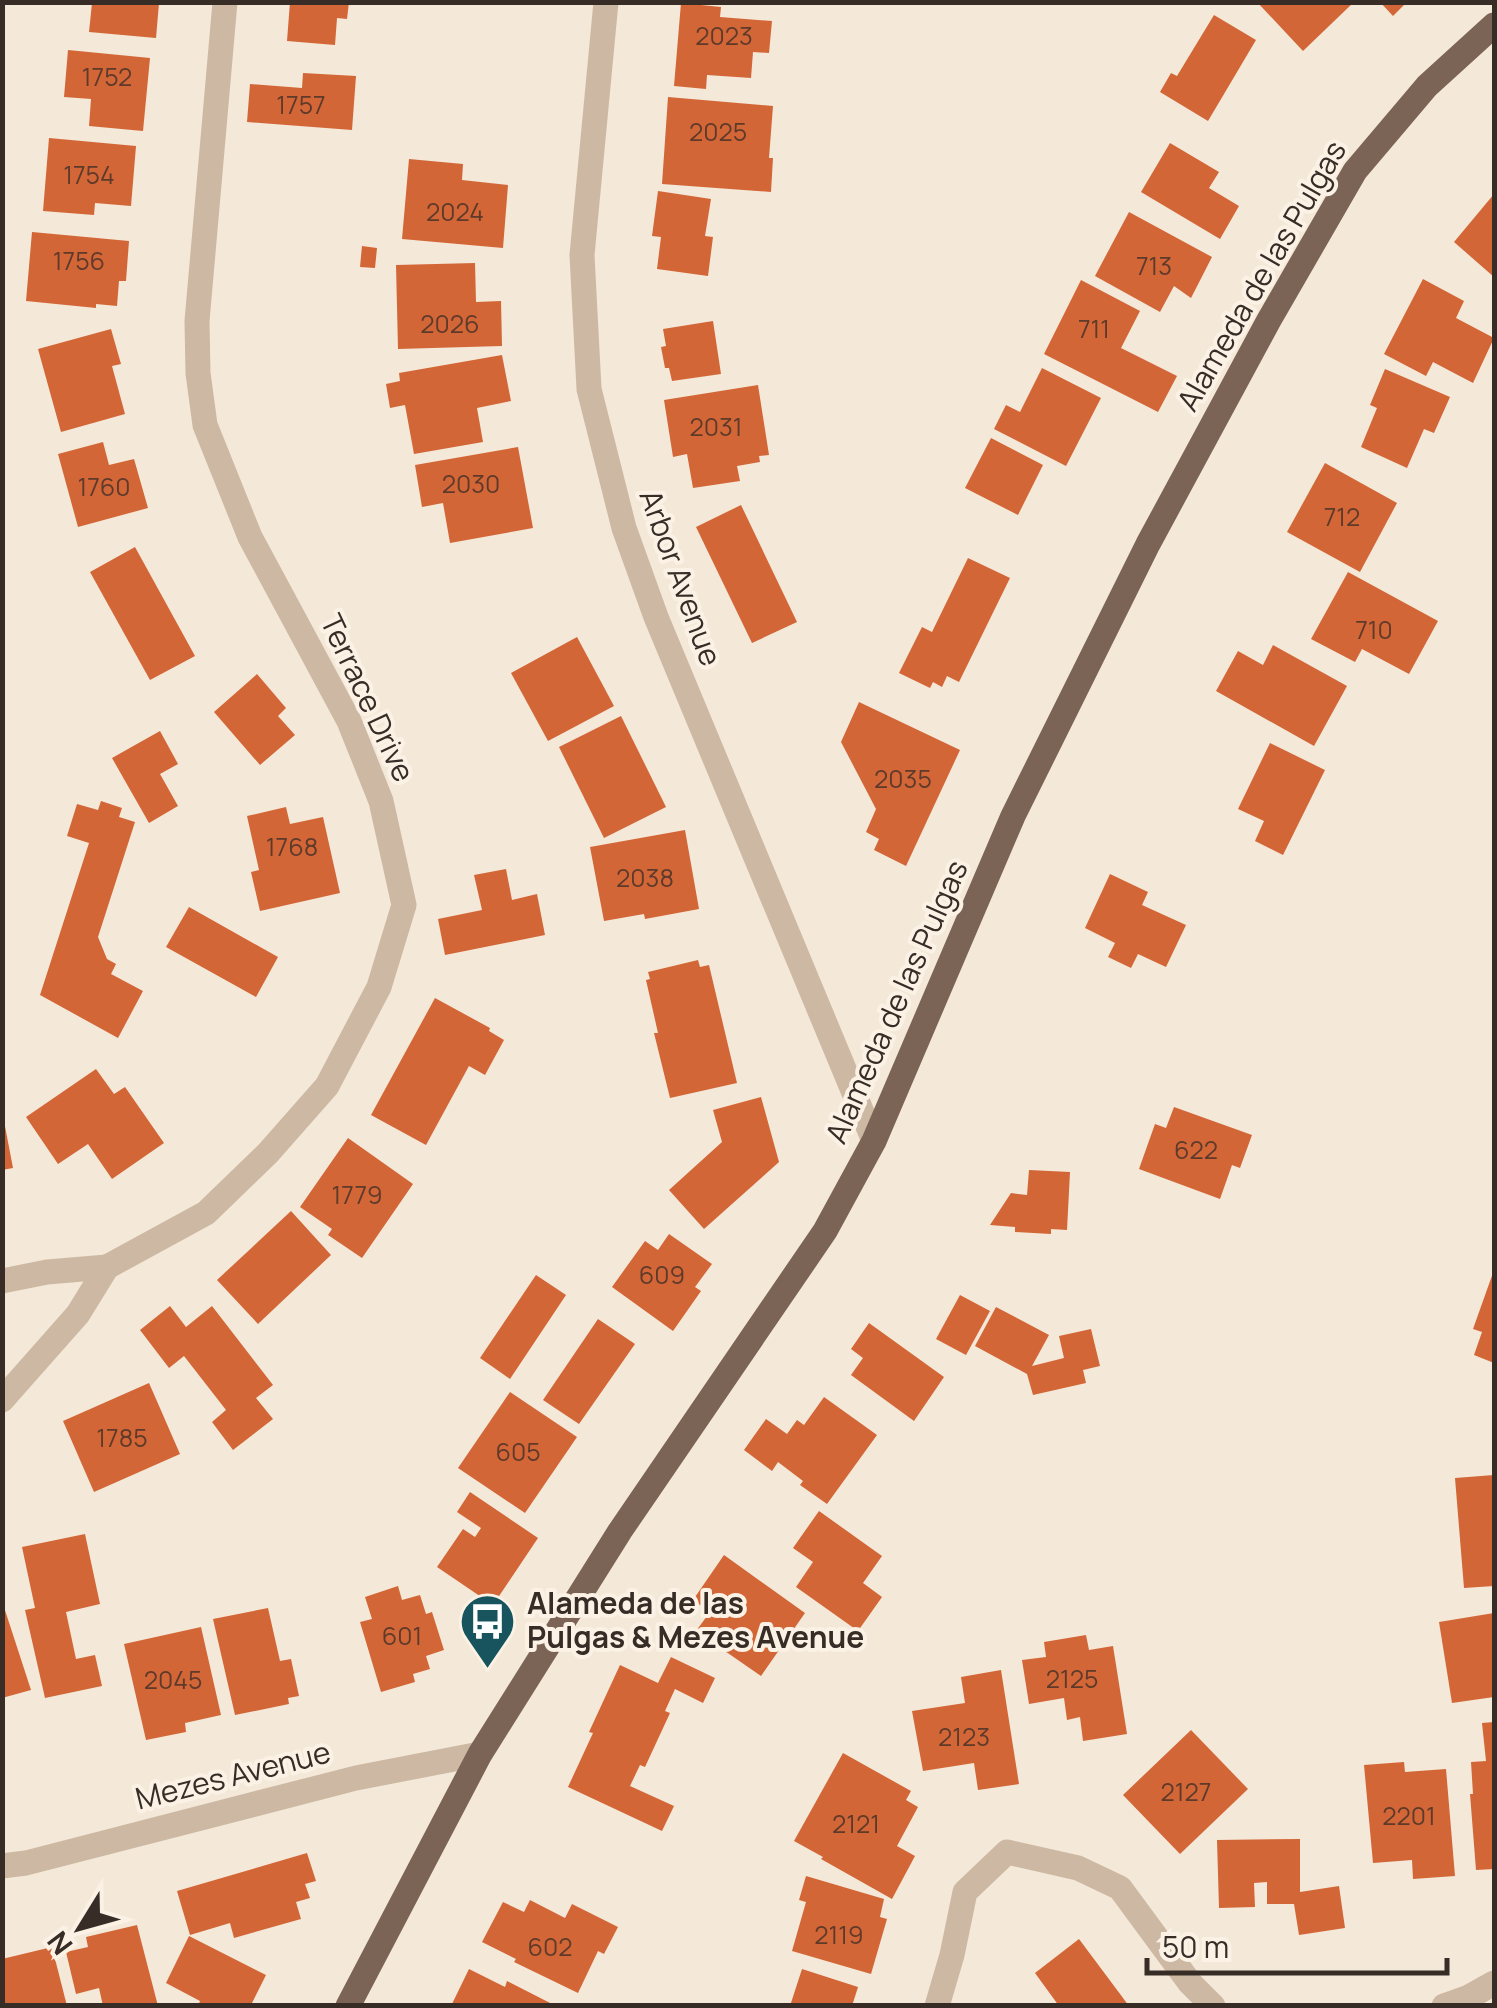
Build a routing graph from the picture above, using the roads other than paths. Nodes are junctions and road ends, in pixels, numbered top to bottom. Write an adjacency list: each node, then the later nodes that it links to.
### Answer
1 (225, 2): 5 (street, Terrace Drive)
2 (606, 2): 4 (street, Arbor Avenue)
3 (1494, 25): 4 (main road, Alameda de las Pulgas)
4 (874, 1141): 8 (main road, Alameda de las Pulgas)
5 (107, 1267): 6 (street); 7 (street, Terrace Drive)
6 (2, 1281)
7 (2, 1400)
8 (480, 1754): 9 (street, Mezes Avenue); 11 (main road, Alameda de las Pulgas)
9 (2, 1866)
10 (1494, 1983): 14 (street)
11 (348, 2006)
12 (937, 2006): 13 (street)
13 (1212, 2006)
14 (1444, 2006)

